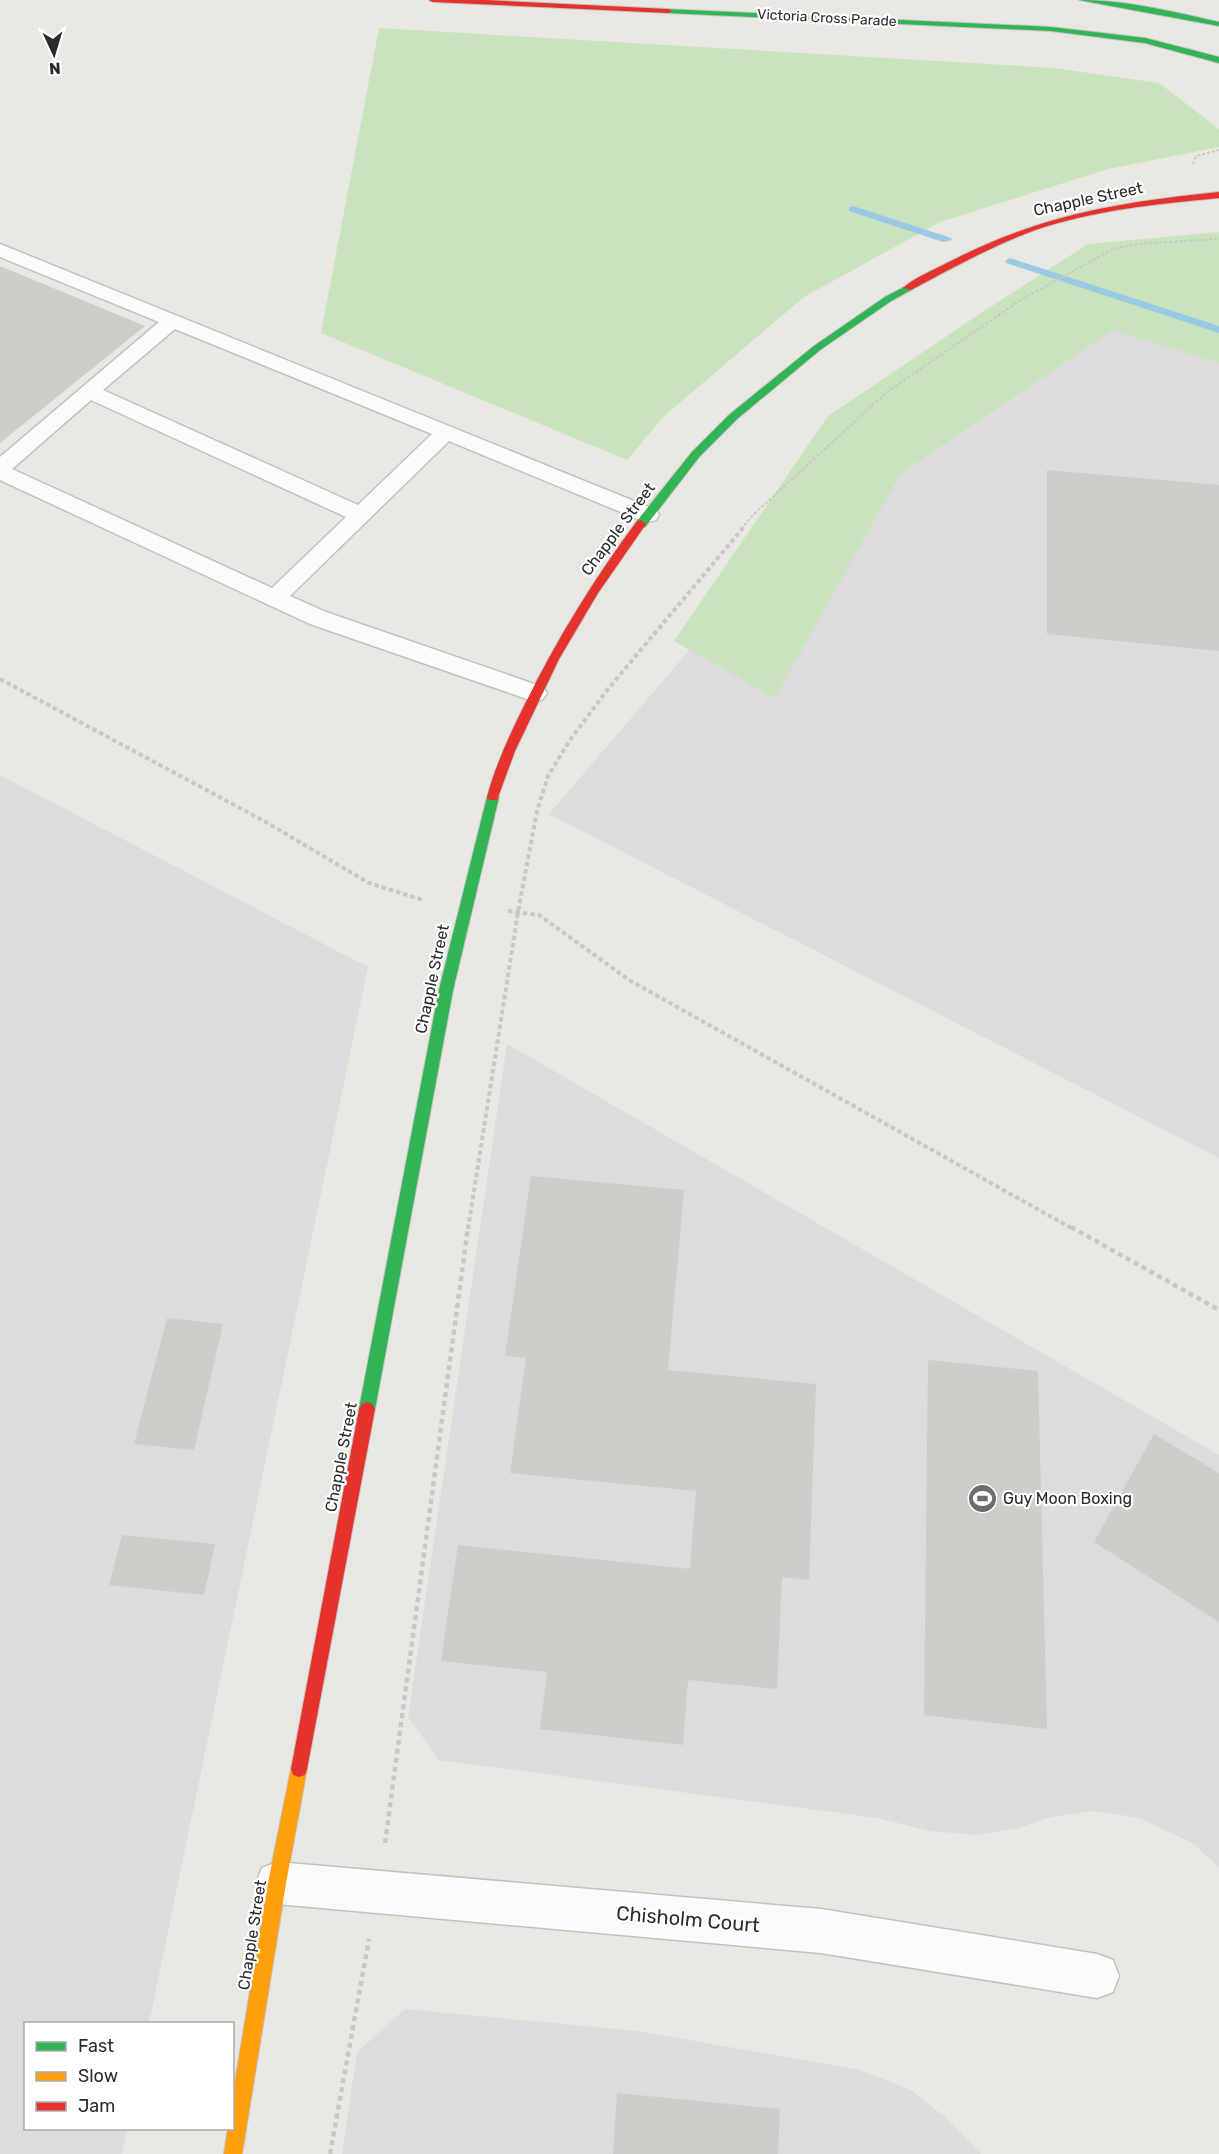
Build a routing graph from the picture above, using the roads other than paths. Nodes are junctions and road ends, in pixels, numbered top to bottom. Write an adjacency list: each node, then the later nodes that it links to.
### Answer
1 (433, 0): 4 (street, Victoria Cross Parade)
2 (1083, 0): 3 (street)
3 (1219, 24)
4 (1219, 60)
5 (1219, 195): 12 (street, Chapple Street)
6 (0, 250): 7 (lane)
7 (172, 320): 8 (lane); 9 (lane)
8 (90, 392): 10 (lane); 11 (lane)
9 (446, 432): 11 (lane); 12 (lane)
10 (0, 470): 13 (lane)
11 (360, 515): 13 (lane)
12 (648, 515): 14 (street, Chapple Street)
13 (275, 598): 14 (lane)
14 (535, 693): 15 (street, Chapple Street)
15 (277, 1883): 16 (street, Chisholm Court); 17 (street, Chapple Street)
16 (1096, 1976)
17 (233, 2154)

